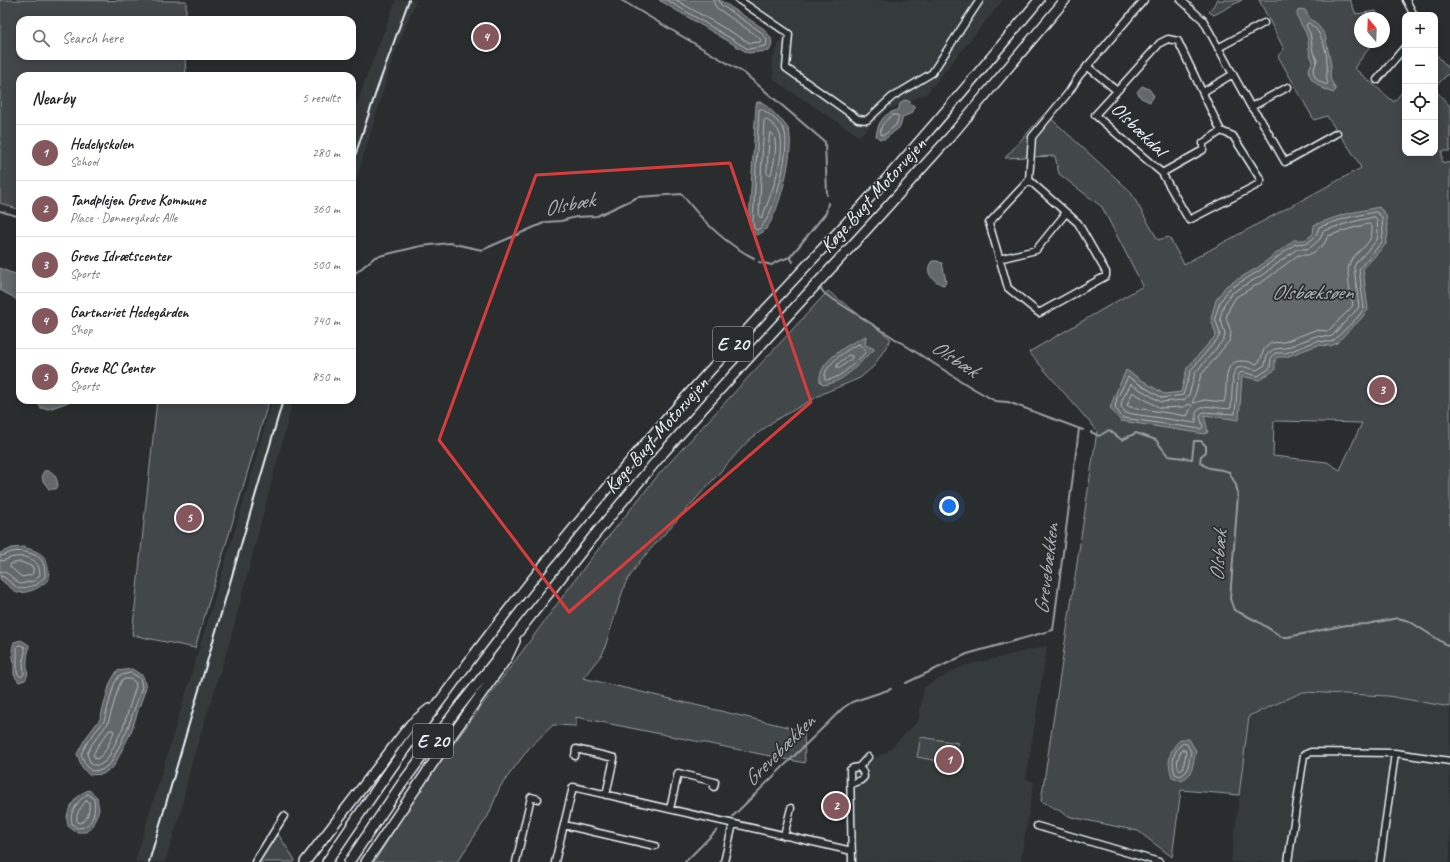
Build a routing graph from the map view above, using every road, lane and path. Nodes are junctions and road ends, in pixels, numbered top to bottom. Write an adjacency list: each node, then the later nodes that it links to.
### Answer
1 (739, 0): 2 (street)
2 (980, 0)
3 (1039, 0): 26 (highway, Køge Bugt Motorvejen / E 20)
4 (1065, 0): 25 (highway, Køge Bugt Motorvejen / E 20)
5 (1144, 0): 12 (street)
6 (1181, 0): 10 (street)
7 (1406, 0): 8 (street)
8 (1412, 12)
9 (1264, 23): 10 (street)
10 (1218, 48): 13 (street)
11 (1404, 48): 14 (street)
12 (1087, 66): 16 (street, Olsbækdal); 22 (street)
13 (1233, 74): 17 (street); 18 (street)
14 (1377, 80)
15 (1288, 87): 18 (street)
16 (1117, 91): 17 (street, Olsbækdal); 21 (street, Olsbækdal)
17 (1203, 92): 19 (street, Olsbækdal)
18 (1251, 107): 20 (street)
19 (1221, 131): 21 (street, Olsbækdal); 21 (street, Olsbækdal)
20 (1337, 133)
21 (1162, 173)
22 (1029, 180): 23 (street); 24 (street)
23 (1066, 213): 24 (street); 24 (street)
24 (999, 259)
25 (524, 624): 48 (highway, Køge Bugt Motorvejen / E 20); 49 (highway)
26 (440, 700): 46 (highway); 47 (highway, Køge Bugt Motorvejen / E 20)
27 (1396, 753): 30 (street); 55 (street); 56 (street)
28 (575, 756): 34 (street)
29 (868, 757): 31 (street)
30 (1450, 761)
31 (859, 767): 32 (street); 32 (street)
32 (851, 784): 44 (street)
33 (714, 787): 37 (street)
34 (606, 795): 37 (street); 40 (street)
35 (538, 799): 50 (street)
36 (791, 808): 42 (street)
37 (670, 810): 39 (street)
38 (284, 816): 45 (street)
39 (733, 824): 42 (street); 52 (street)
40 (564, 825): 43 (street); 51 (street)
41 (1037, 826): 54 (street)
42 (784, 836): 44 (street)
43 (655, 846)
44 (852, 851): 53 (street)
45 (255, 862)
46 (305, 862)
47 (327, 862)
48 (349, 862)
49 (366, 862)
50 (516, 862)
51 (555, 862)
52 (724, 862)
53 (852, 862)
54 (1159, 862)
55 (1288, 862)
56 (1380, 862)

